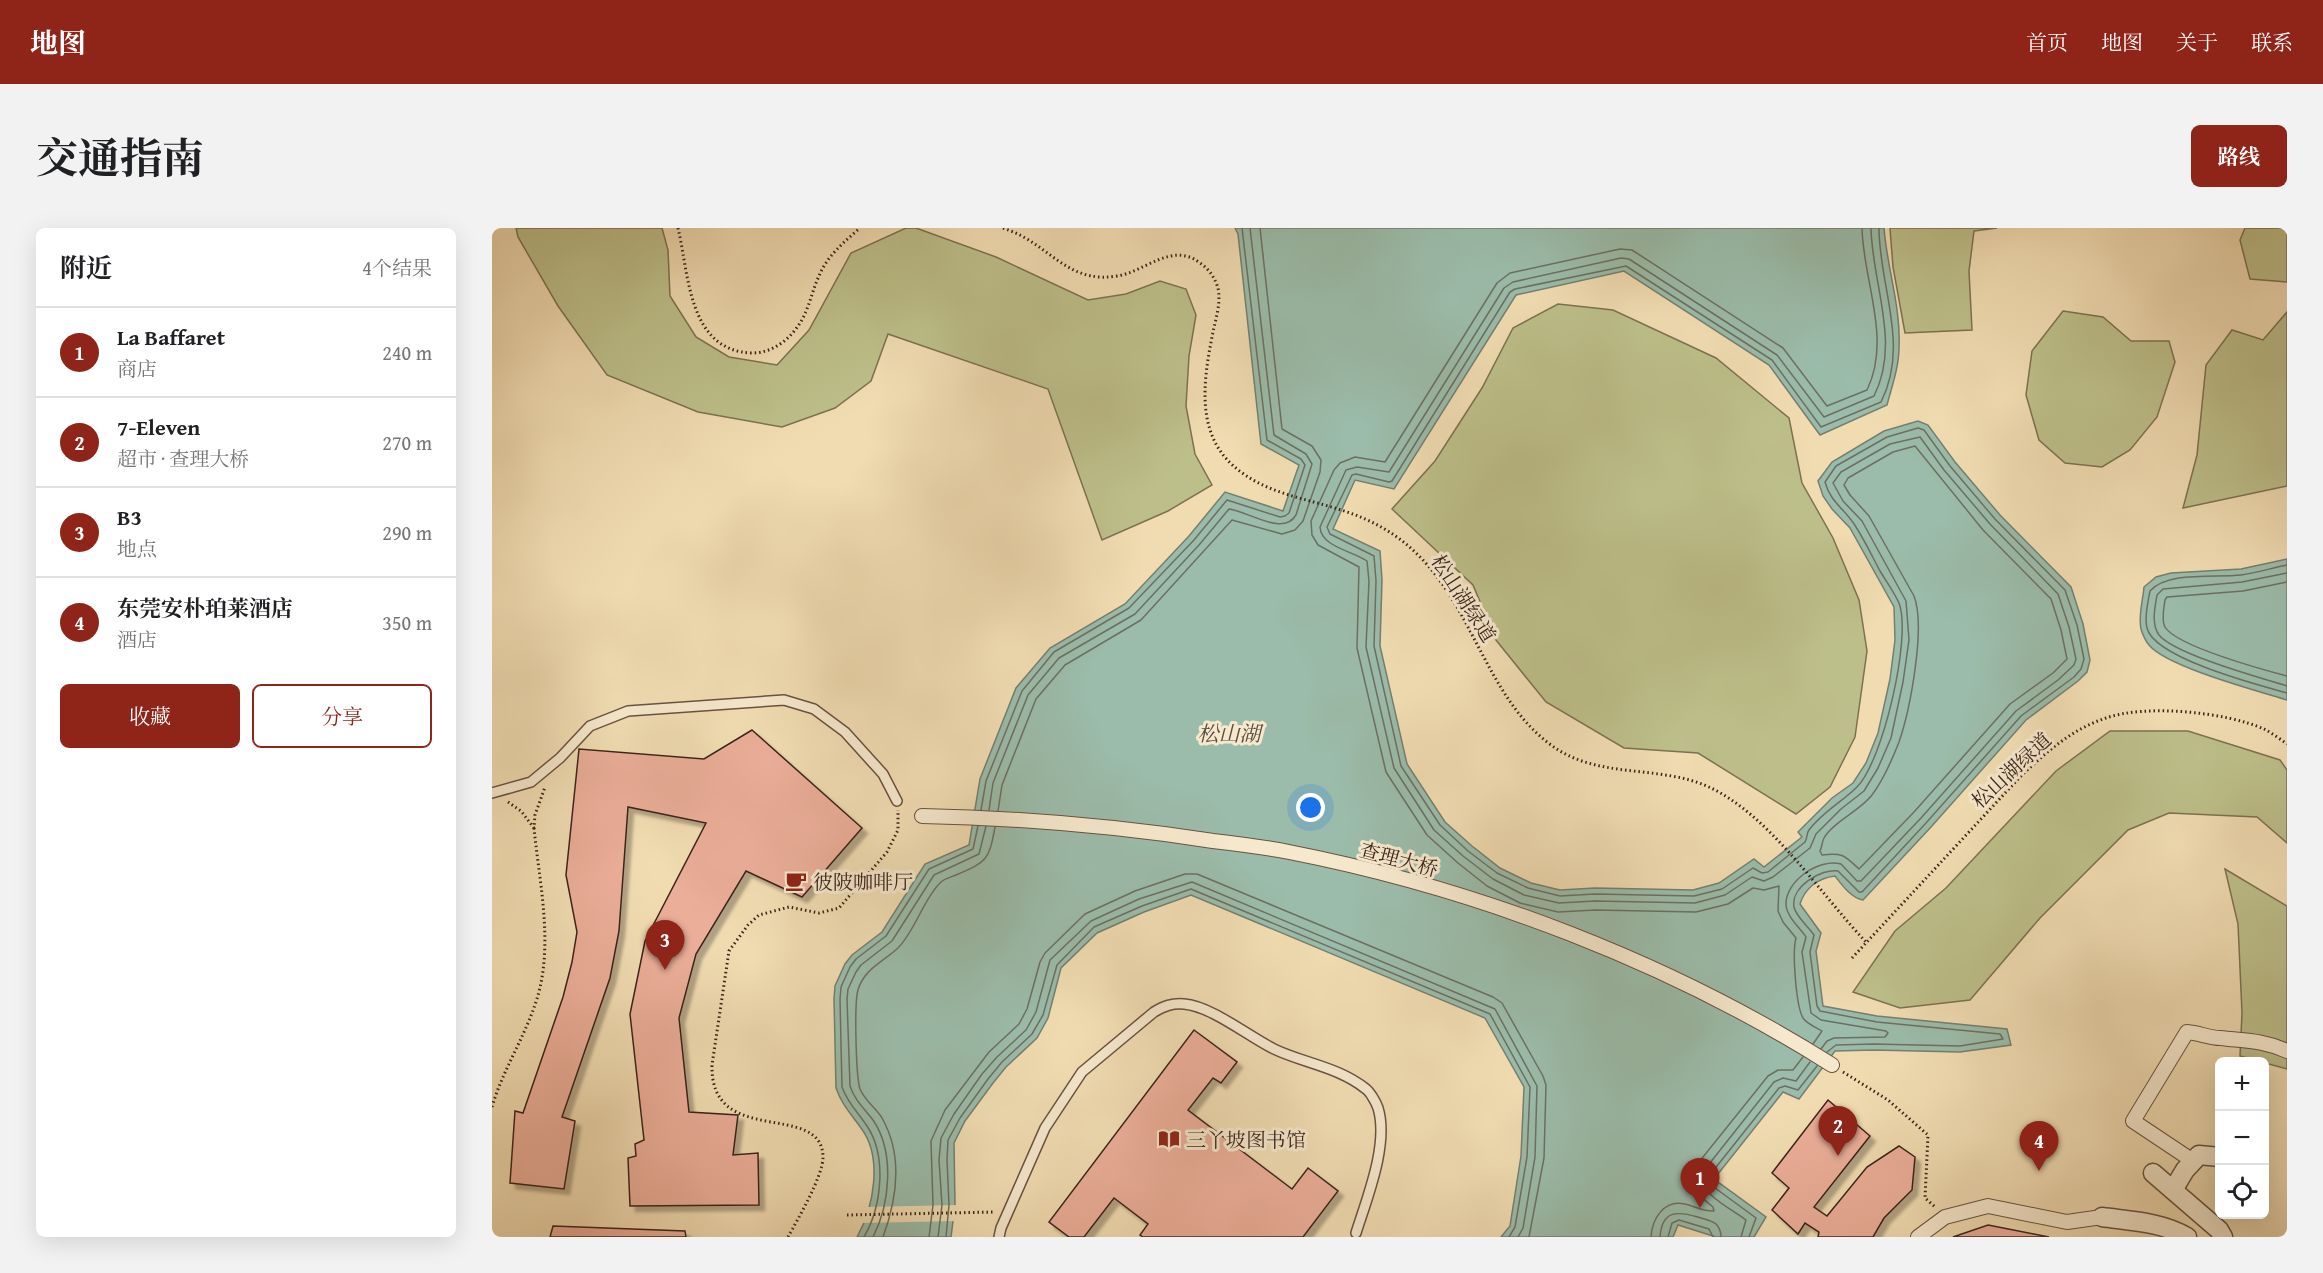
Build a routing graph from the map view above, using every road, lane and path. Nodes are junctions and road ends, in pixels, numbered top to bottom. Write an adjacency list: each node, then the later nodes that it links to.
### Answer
1 (678, 228): 2 (path)
2 (860, 228)
3 (1003, 228): 10 (path, 松山湖绿道)
4 (2287, 744): 10 (path, 松山湖绿道)
5 (552, 765): 6 (lane); 7 (lane); 9 (path)
6 (497, 795): 9 (path)
7 (897, 801): 25 (path)
8 (922, 816): 13 (street, 查理大桥)
9 (534, 828): 14 (path)
10 (1867, 943): 11 (path, 松山湖绿道)
11 (1852, 958)
12 (2287, 1051): 16 (street)
13 (1832, 1065): 21 (path)
14 (492, 1107)
15 (2215, 1157): 16 (street)
16 (2193, 1161): 18 (street)
17 (2153, 1173): 18 (street)
18 (2173, 1190): 22 (street)
19 (984, 1213): 20 (path)
20 (847, 1215)
21 (1945, 1216): 23 (street); 27 (street)
22 (2214, 1216): 29 (street)
23 (2102, 1217): 28 (street)
24 (1356, 1233): 26 (lane)
25 (788, 1237)
26 (999, 1237)
27 (1918, 1237)
28 (2187, 1237)
29 (2223, 1237)

